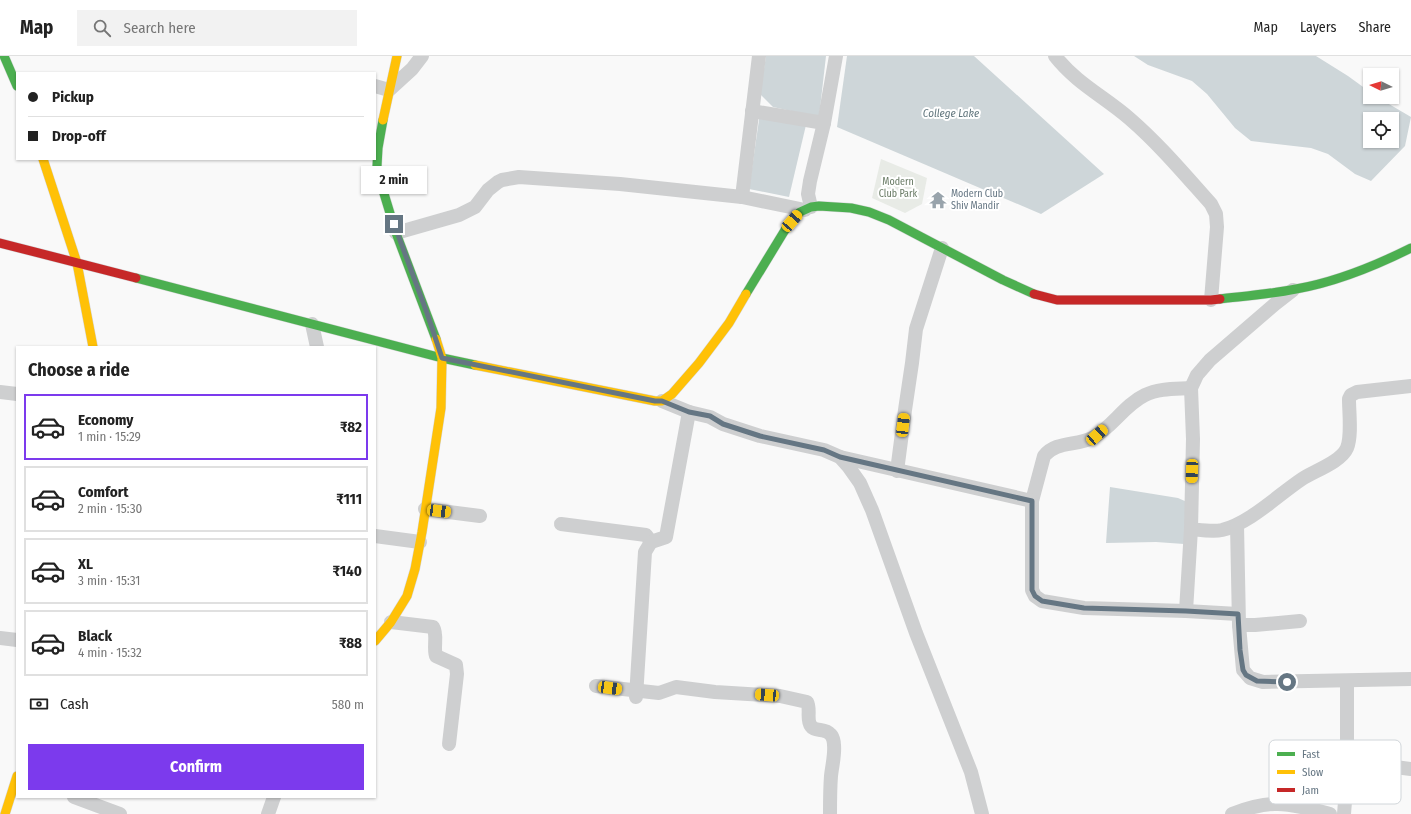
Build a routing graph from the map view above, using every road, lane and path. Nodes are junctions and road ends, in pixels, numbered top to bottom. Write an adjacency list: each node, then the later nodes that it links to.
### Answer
1 (4, 56): 7 (main road)
2 (397, 56): 8 (main road)
3 (422, 56): 8 (street)
4 (759, 56): 9 (street)
5 (836, 56): 10 (street)
6 (1055, 56): 20 (street)
7 (16, 84)
8 (382, 88): 14 (main road)
9 (758, 112): 10 (street); 12 (street)
10 (824, 123): 13 (street)
11 (43, 160): 18 (main road)
12 (742, 197): 13 (street); 14 (street)
13 (808, 208): 16 (main road); 29 (main road)
14 (396, 233): 24 (main road)
15 (0, 243): 18 (main road)
16 (942, 248): 20 (main road); 32 (street)
17 (1411, 248): 19 (main road)
18 (77, 263): 21 (main road); 22 (main road)
19 (1296, 289): 20 (main road); 26 (street)
20 (1211, 300)
21 (312, 324): 23 (street); 24 (main road)
22 (93, 346)
23 (317, 346)
24 (442, 358): 29 (main road); 34 (main road)
25 (1411, 386): 37 (street)
26 (1191, 388): 33 (street); 38 (street)
27 (0, 392): 28 (street)
28 (16, 394)
29 (662, 401): 30 (street)
30 (689, 412): 31 (street); 41 (street)
31 (840, 457): 32 (street); 67 (street)
32 (897, 471): 33 (street)
33 (1032, 501): 42 (street)
34 (425, 509): 35 (street); 40 (main road)
35 (480, 516)
36 (561, 524): 41 (street)
37 (1237, 525): 38 (street); 43 (street)
38 (1191, 529): 42 (street)
39 (376, 536): 40 (street)
40 (420, 542): 45 (main road)
41 (651, 542): 52 (street)
42 (1186, 611): 43 (street)
43 (1238, 620): 44 (street); 50 (street)
44 (1300, 621)
45 (391, 622): 48 (main road); 54 (street)
46 (0, 638): 47 (street)
47 (16, 640)
48 (376, 640)
49 (1411, 679): 50 (street)
50 (1347, 681): 53 (street)
51 (596, 686): 52 (street)
52 (636, 694): 66 (street)
53 (1347, 740)
54 (449, 744)
55 (1401, 768): 56 (street)
56 (1411, 769)
57 (16, 779): 63 (main road)
58 (77, 798): 64 (street)
59 (274, 798): 65 (street)
60 (1271, 804): 68 (street)
61 (1283, 804): 69 (street)
62 (1345, 804): 70 (street)
63 (5, 814)
64 (120, 814)
65 (268, 814)
66 (830, 814)
67 (982, 814)
68 (1232, 814)
69 (1330, 814)
70 (1344, 814)

